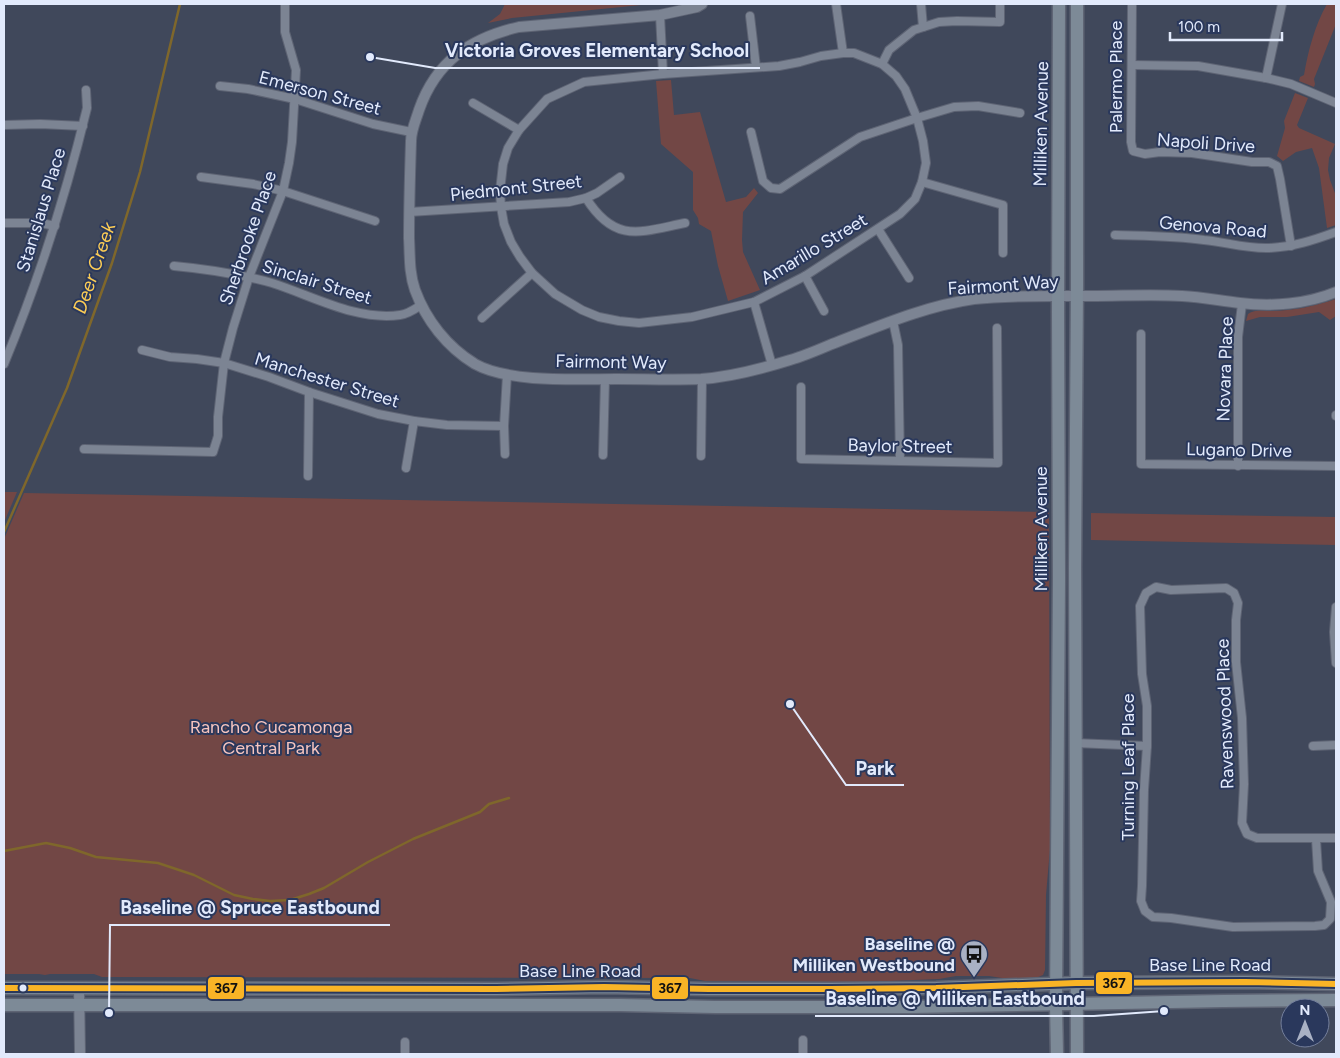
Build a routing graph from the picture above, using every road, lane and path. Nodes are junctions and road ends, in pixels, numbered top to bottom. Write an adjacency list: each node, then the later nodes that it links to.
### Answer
1 (285, 4): 21 (street, Sherbrooke Place)
2 (702, 4): 10 (street, Fairmont Way)
3 (836, 4): 13 (street)
4 (921, 4): 12 (street)
5 (1000, 4): 12 (street)
6 (1060, 4): 54 (main road, Milliken Avenue)
7 (1077, 4): 55 (main road, Milliken Avenue)
8 (1132, 4): 15 (street, Palermo Place)
9 (1282, 4): 18 (street)
10 (660, 15): 17 (street); 29 (street, Fairmont Way)
11 (750, 16): 16 (street)
12 (923, 27): 14 (street)
13 (843, 53): 14 (street); 16 (street, Amarillo Street)
14 (882, 64): 25 (street, Amarillo Street)
15 (1132, 65): 18 (street); 31 (street, Palermo Place)
16 (756, 67): 17 (street, Amarillo Street)
17 (663, 74): 28 (street, Amarillo Street)
18 (1266, 78): 23 (street)
19 (220, 86): 21 (street, Emerson Street)
20 (86, 90): 27 (street, Stanislaus Place)
21 (295, 99): 29 (street, Emerson Street); 35 (street, Sherbrooke Place)
22 (473, 103): 28 (street)
23 (1336, 103)
24 (1020, 113): 25 (street)
25 (917, 118): 30 (street); 34 (street, Amarillo Street)
26 (4, 125): 27 (street)
27 (83, 126): 42 (street, Stanislaus Place)
28 (519, 130): 37 (street, Amarillo Street)
29 (411, 132): 38 (street, Fairmont Way)
30 (751, 132)
31 (1134, 151): 46 (street, Napoli Drive)
32 (201, 177): 35 (street)
33 (620, 177): 36 (street, Piedmont Street)
34 (922, 182): 43 (street, Amarillo Street); 47 (street)
35 (283, 191): 39 (street); 51 (street, Sherbrooke Place)
36 (586, 198): 37 (street, Piedmont Street); 41 (street)
37 (500, 207): 38 (street, Piedmont Street); 49 (street, Amarillo Street)
38 (409, 212): 58 (street, Fairmont Way)
39 (375, 221)
40 (4, 223): 42 (street)
41 (685, 223)
42 (54, 226): 66 (street, Stanislaus Place)
43 (878, 229): 50 (street, Amarillo Street); 52 (street)
44 (1336, 232): 46 (street, Genova Road)
45 (1115, 235): 46 (street, Genova Road)
46 (1291, 246)
47 (1003, 253)
48 (174, 266): 51 (street, Sinclair Street)
49 (532, 273): 56 (street, Amarillo Street); 60 (street)
50 (805, 276): 56 (street, Amarillo Street); 59 (street)
51 (249, 277): 58 (street, Sinclair Street); 65 (street, Sherbrooke Place)
52 (909, 278)
53 (1336, 292): 57 (street, Fairmont Way)
54 (1058, 296): 55 (street, Fairmont Way); 61 (street, Fairmont Way); 94 (main road, Milliken Avenue)
55 (1077, 296): 57 (street, Fairmont Way); 87 (main road, Milliken Avenue)
56 (754, 302): 67 (street)
57 (1242, 304): 80 (street, Novara Place)
58 (421, 305): 68 (street, Fairmont Way)
59 (824, 311)
60 (482, 318)
61 (893, 321): 67 (street, Fairmont Way); 79 (street)
62 (996, 328): 79 (street, Baylor Street)
63 (1141, 334): 80 (street, Lugano Drive)
64 (142, 350): 65 (street, Manchester Street)
65 (224, 363): 72 (street, Manchester Street); 75 (street, Sherbrooke Place)
66 (4, 364)
67 (772, 365): 70 (street, Fairmont Way)
68 (507, 375): 69 (street, Fairmont Way); 74 (street)
69 (605, 379): 70 (street, Fairmont Way); 77 (street)
70 (702, 379): 78 (street)
71 (801, 388): 79 (street, Baylor Street)
72 (310, 392): 73 (street, Manchester Street); 83 (street)
73 (414, 421): 74 (street, Manchester Street); 82 (street)
74 (504, 426): 76 (street)
75 (84, 449)
76 (505, 454)
77 (603, 455)
78 (701, 456)
79 (900, 461)
80 (1238, 466): 81 (street, Lugano Drive)
81 (1336, 466)
82 (406, 468)
83 (308, 476)
84 (1146, 593): 89 (street, Turning Leaf Place); 92 (street, Ravenswood Place)
85 (1336, 607): 86 (street)
86 (1336, 663)
87 (1075, 743): 89 (street); 93 (main road, Milliken Avenue)
88 (1336, 745): 90 (street)
89 (1147, 746): 92 (street, Turning Leaf Place)
90 (1313, 746)
91 (1336, 838): 92 (street)
92 (1316, 839)
93 (1076, 983): 94 (main road, Base Line Road); 95 (main road, Base Line Road); 99 (main road, Milliken Avenue)
94 (1056, 984): 97 (main road, Base Line Road); 102 (main road, Milliken Avenue)
95 (1336, 984)
96 (4, 988): 97 (main road, Base Line Road)
97 (80, 988): 101 (street)
98 (1336, 1000): 99 (main road, Base Line Road)
99 (1077, 1003): 102 (main road, Base Line Road); 109 (main road, Milliken Avenue)
100 (4, 1005): 101 (main road, Base Line Road)
101 (80, 1005): 102 (main road, Base Line Road); 105 (street)
102 (1056, 1005): 108 (main road, Milliken Avenue)
103 (803, 1040): 107 (street)
104 (405, 1042): 106 (street)
105 (80, 1054)
106 (405, 1054)
107 (803, 1054)
108 (1057, 1054)
109 (1077, 1054)

